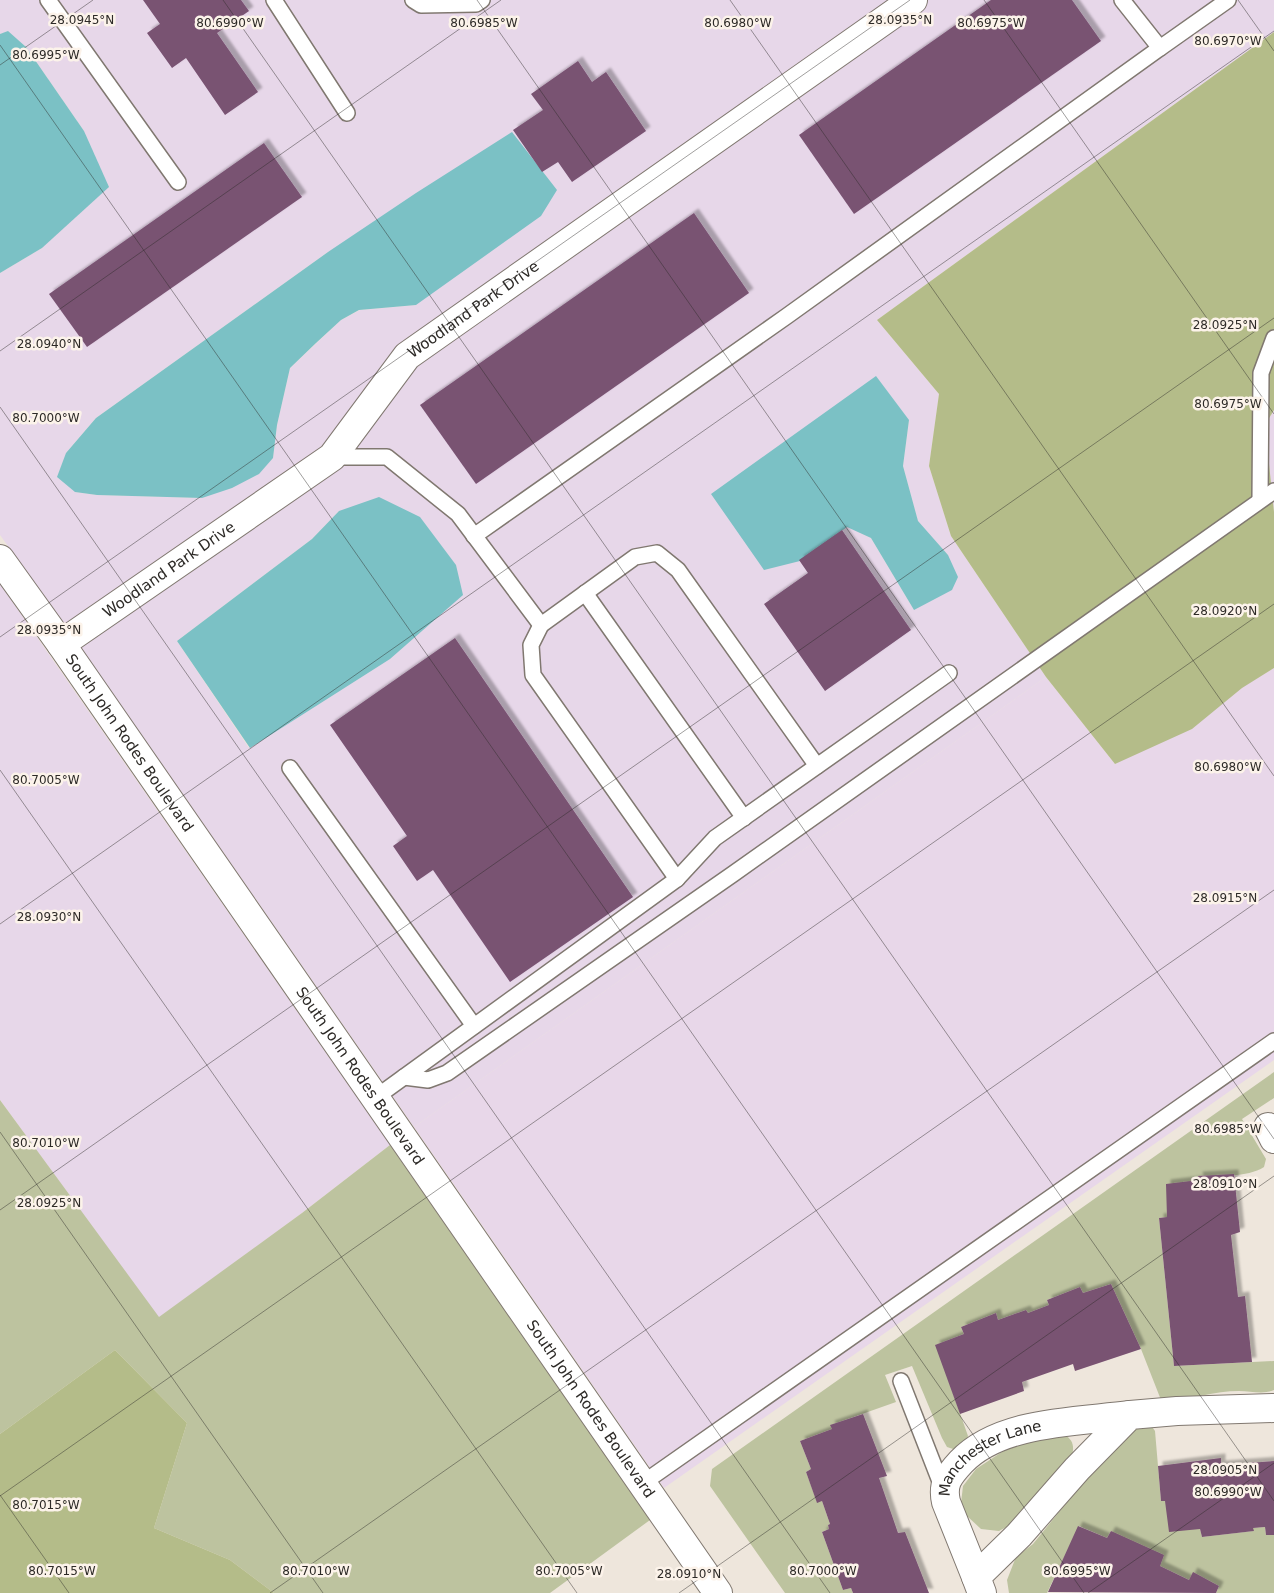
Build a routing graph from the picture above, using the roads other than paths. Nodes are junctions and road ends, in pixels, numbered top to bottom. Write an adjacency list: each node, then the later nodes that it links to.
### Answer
1 (48, 0): 10 (lane)
2 (274, 0): 9 (lane)
3 (413, 0): 4 (lane)
4 (482, 0)
5 (913, 0): 12 (street, Woodland Park Drive)
6 (1122, 0): 8 (lane)
7 (1228, 0): 8 (lane)
8 (1160, 48): 15 (lane)
9 (347, 113)
10 (178, 182)
11 (1274, 338): 14 (lane)
12 (332, 457): 15 (lane); 19 (street, Woodland Park Drive)
13 (1274, 490): 14 (lane)
14 (1260, 500): 27 (lane)
15 (474, 536): 18 (lane)
16 (0, 559): 19 (street, South John Rodes Boulevard)
17 (585, 593): 18 (lane); 21 (lane); 23 (lane)
18 (541, 625): 24 (lane)
19 (61, 644): 28 (street, South John Rodes Boulevard)
20 (948, 673): 21 (lane)
21 (817, 766): 23 (lane)
22 (290, 768): 25 (lane)
23 (744, 818): 24 (lane)
24 (677, 879): 25 (lane)
25 (474, 1026): 27 (lane)
26 (1274, 1041): 32 (lane)
27 (404, 1077): 28 (lane)
28 (375, 1098): 32 (street, South John Rodes Boulevard)
29 (900, 1381): 33 (lane)
30 (1274, 1408): 31 (street, Manchester Lane)
31 (1130, 1415): 33 (street, Manchester Lane); 34 (street, Manchester Lane)
32 (642, 1484): 35 (street, South John Rodes Boulevard)
33 (943, 1489): 34 (street, Manchester Lane)
34 (979, 1585)
35 (718, 1593)

